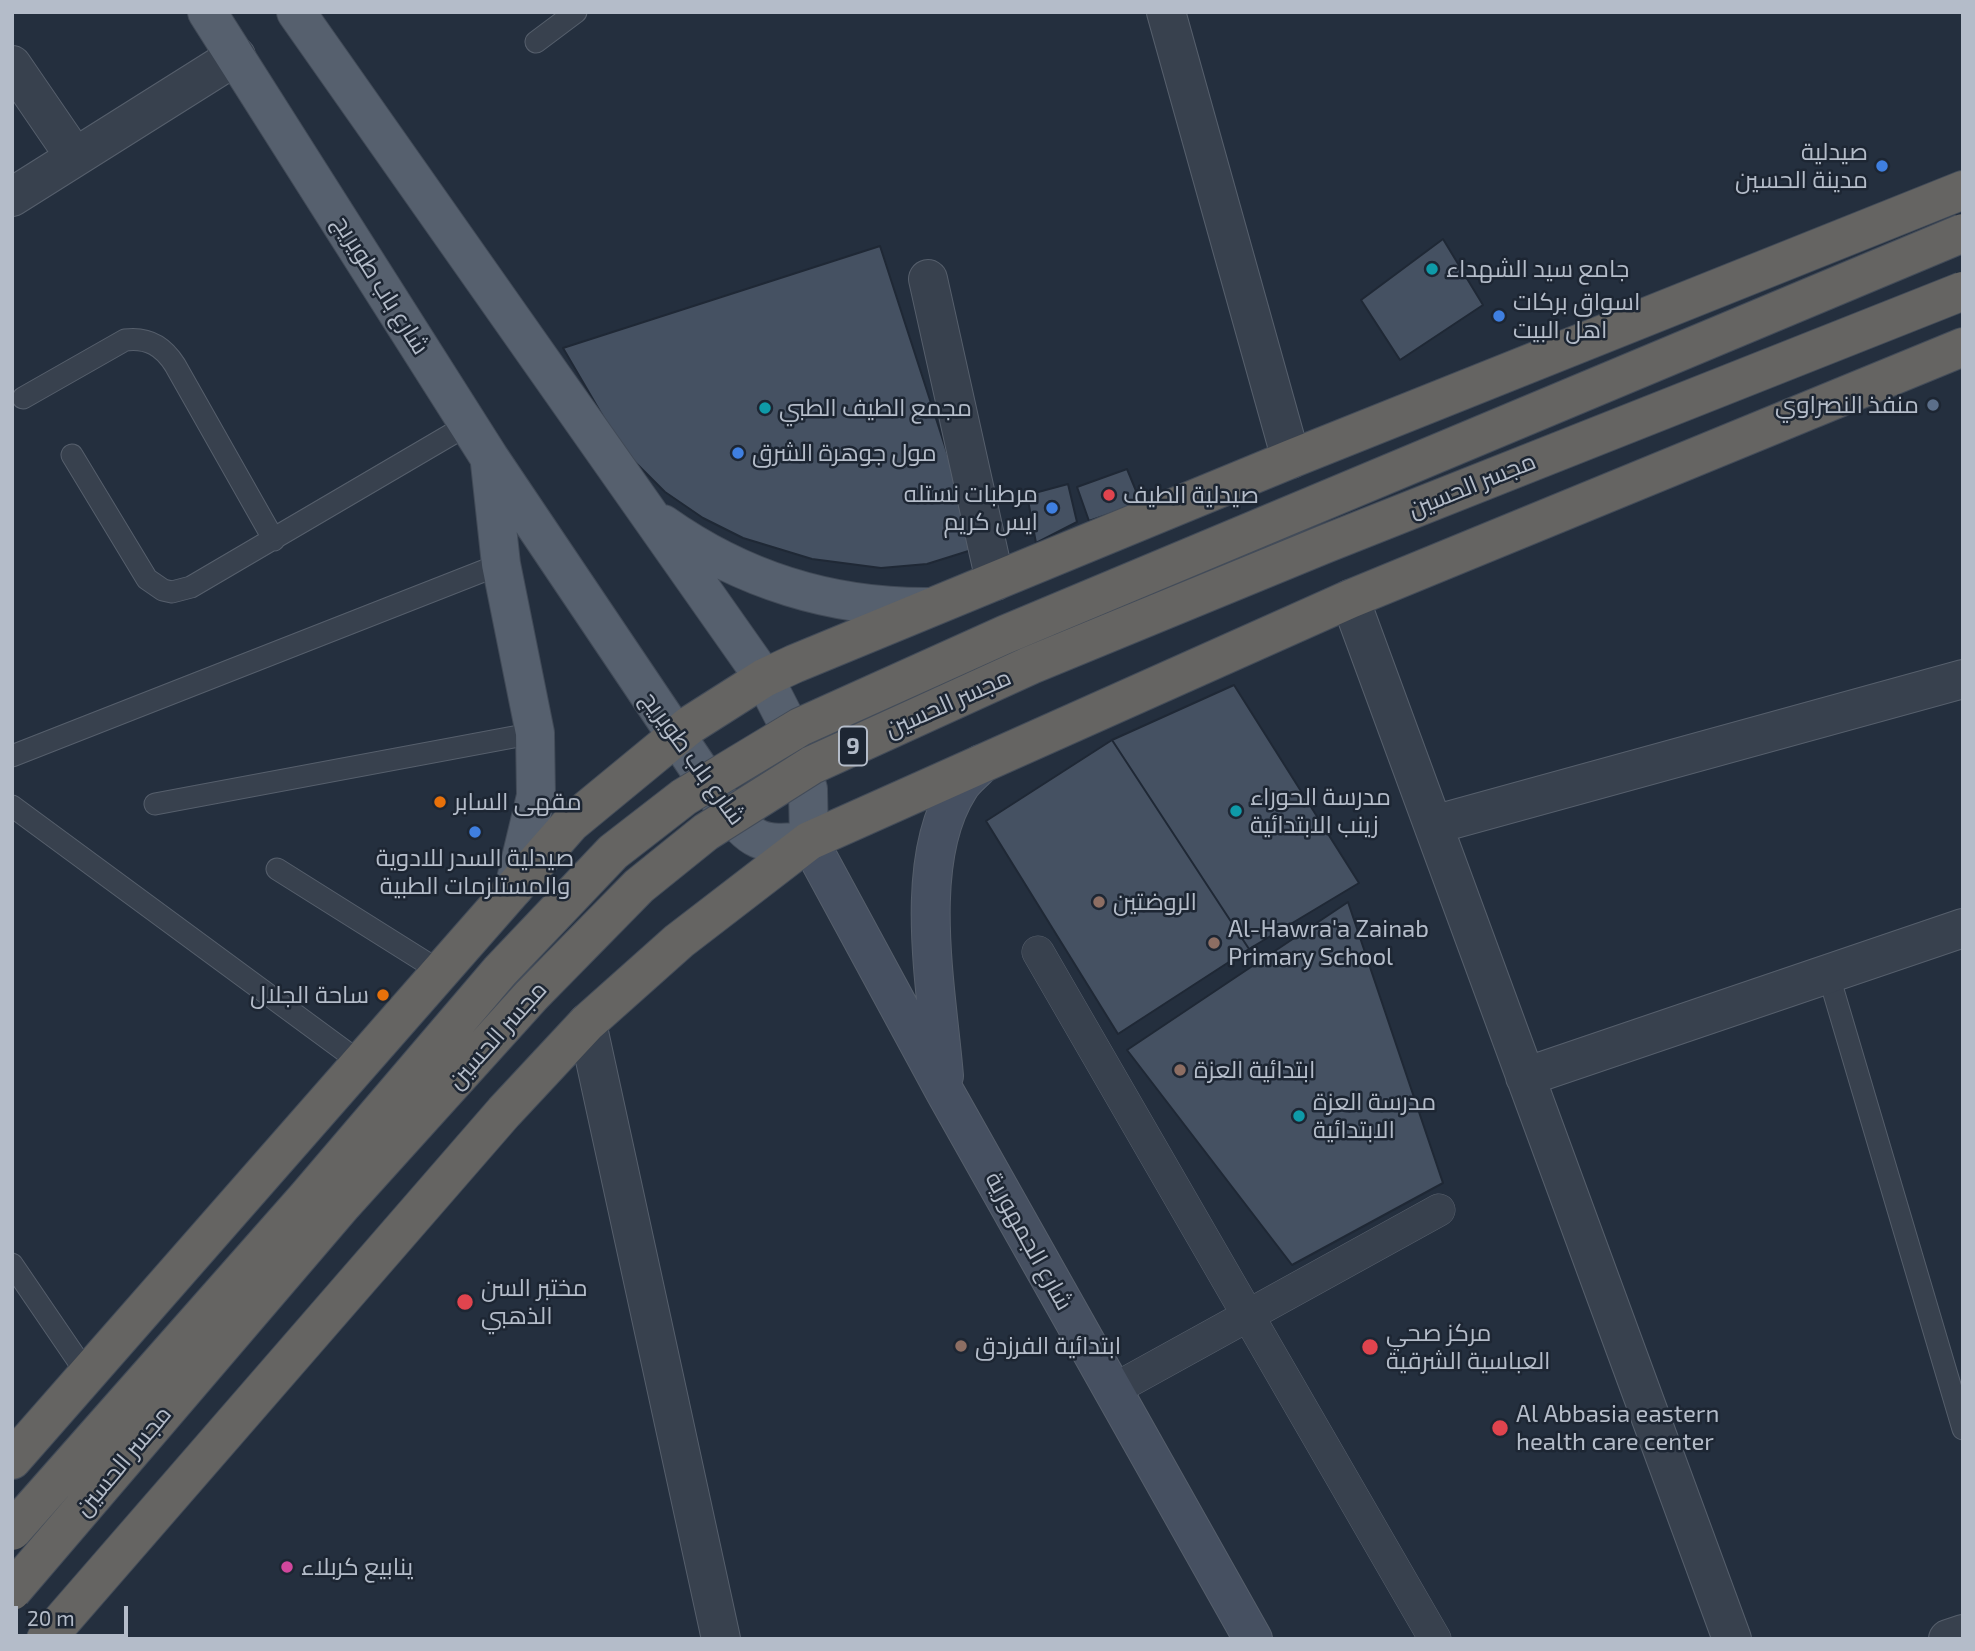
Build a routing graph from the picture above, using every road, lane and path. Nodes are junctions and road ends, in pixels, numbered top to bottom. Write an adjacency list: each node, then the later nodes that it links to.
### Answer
1 (208, 12): 6 (main road, شارع باب طويريج)
2 (296, 12): 20 (main road)
3 (576, 12): 5 (lane)
4 (1166, 12): 19 (street)
5 (536, 42)
6 (236, 56): 8 (street); 16 (main road, شارع باب طويريج)
7 (12, 65): 8 (street)
8 (75, 157): 10 (street)
9 (1963, 190): 19 (highway)
10 (12, 197)
11 (1963, 233): 53 (highway, مجسر الحسين / 9, bridge)
12 (928, 279): 23 (street)
13 (1963, 291): 54 (highway, مجسر الحسين / 9, bridge)
14 (1963, 348): 24 (highway)
15 (23, 398): 21 (lane)
16 (468, 424): 18 (main road, شارع باب طويريج); 21 (lane)
17 (72, 455): 21 (lane)
18 (489, 457): 22 (main road); 29 (main road, شارع باب طويريج)
19 (1291, 459): 23 (highway)
20 (643, 508): 25 (main road); 26 (main road)
21 (274, 540)
22 (501, 564): 28 (main road); 30 (lane)
23 (995, 581): 25 (highway)
24 (1350, 599): 31 (highway); 34 (street)
25 (930, 607): 26 (highway)
26 (764, 678): 29 (highway); 35 (main road)
27 (1963, 679): 34 (street)
28 (535, 733): 32 (lane); 37 (main road)
29 (675, 736): 35 (main road, شارع باب طويريج); 37 (highway)
30 (12, 757)
31 (981, 764): 35 (highway); 45 (main road)
32 (155, 804)
33 (12, 806): 43 (lane)
34 (1433, 825): 44 (street)
35 (809, 841): 42 (highway); 45 (main road, شارع الجمهورية)
36 (277, 869): 40 (lane)
37 (514, 888): 40 (highway)
38 (1961, 934): 41 (street)
39 (1038, 953): 48 (street)
40 (441, 972): 43 (highway)
41 (1828, 973): 44 (street); 51 (lane)
42 (587, 1023): 56 (highway); 57 (street)
43 (361, 1063): 49 (highway)
44 (1525, 1077): 60 (street)
45 (945, 1092): 50 (main road, شارع الجمهورية)
46 (1439, 1210): 48 (street)
47 (12, 1264): 49 (lane)
48 (1248, 1315): 50 (street); 59 (street)
49 (87, 1374): 52 (highway)
50 (1113, 1390): 58 (main road, شارع الجمهورية)
51 (1963, 1429)
52 (12, 1460)
53 (12, 1531)
54 (12, 1591)
55 (1963, 1634): 61 (street)
56 (46, 1639)
57 (721, 1639)
58 (1253, 1639)
59 (1436, 1639)
60 (1732, 1639)
61 (1948, 1639)

